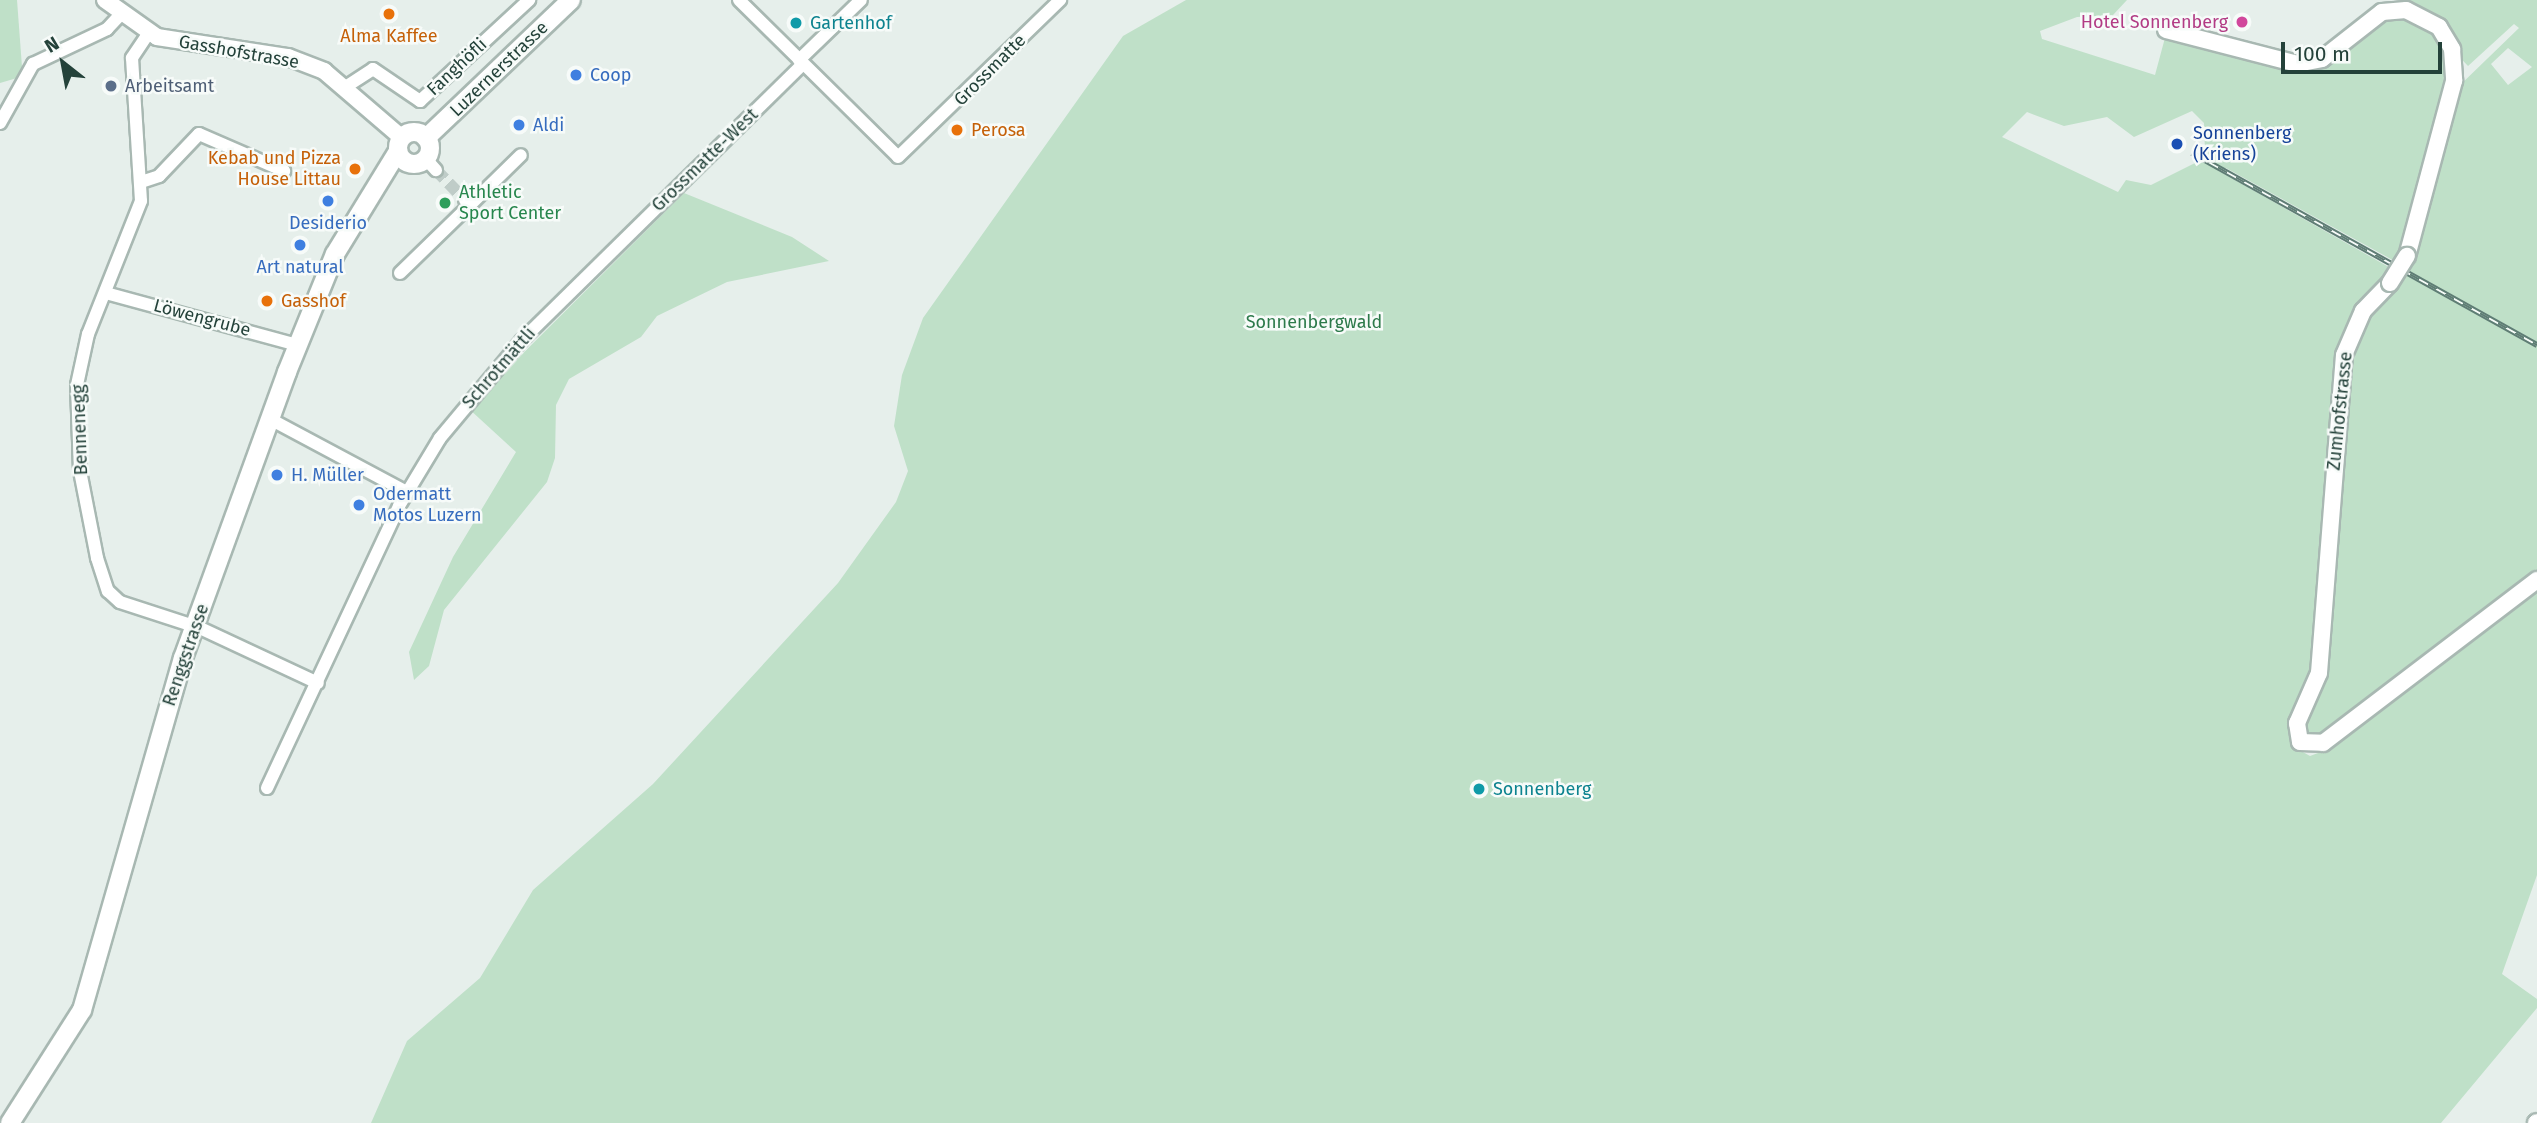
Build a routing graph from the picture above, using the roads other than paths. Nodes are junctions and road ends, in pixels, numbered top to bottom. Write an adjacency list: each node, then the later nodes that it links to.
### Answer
1 (105, 0): 7 (street, Gasshofstrasse)
2 (529, 0): 11 (street, Fanghöfli)
3 (570, 0): 13 (main road, Luzernerstrasse)
4 (739, 0): 10 (street, Grossmatte)
5 (861, 0): 10 (street)
6 (1060, 0): 10 (street, Grossmatte)
7 (120, 15): 9 (street, Gasshofstrasse); 12 (street)
8 (2166, 30): 26 (street, Zumhofstrasse, bridge)
9 (148, 34): 11 (street, Gasshofstrasse); 18 (street, Bennenegg)
10 (801, 62): 20 (street, Grossmatte-West)
11 (347, 86): 14 (street, Gasshofstrasse)
12 (0, 123)
13 (426, 138): 14 (main road); 16 (main road)
14 (400, 144): 16 (main road); 19 (main road, Renggstrasse)
15 (521, 155): 21 (street)
16 (426, 164): 19 (main road, Renggstrasse)
17 (284, 171): 18 (street)
18 (141, 183): 22 (street, Bennenegg)
19 (377, 190): 23 (main road, Renggstrasse)
20 (606, 256): 25 (street, Schrotmättli)
21 (400, 273)
22 (106, 293): 23 (street, Löwengrube); 27 (street, Bennenegg)
23 (298, 345): 24 (main road, Renggstrasse)
24 (270, 419): 25 (street); 27 (main road, Renggstrasse)
25 (407, 492): 28 (street, Schrotmättli)
26 (2537, 580)
27 (195, 626): 28 (street); 30 (main road, Renggstrasse)
28 (318, 683): 29 (street, Schrotmättli)
29 (267, 788)
30 (10, 1123)

